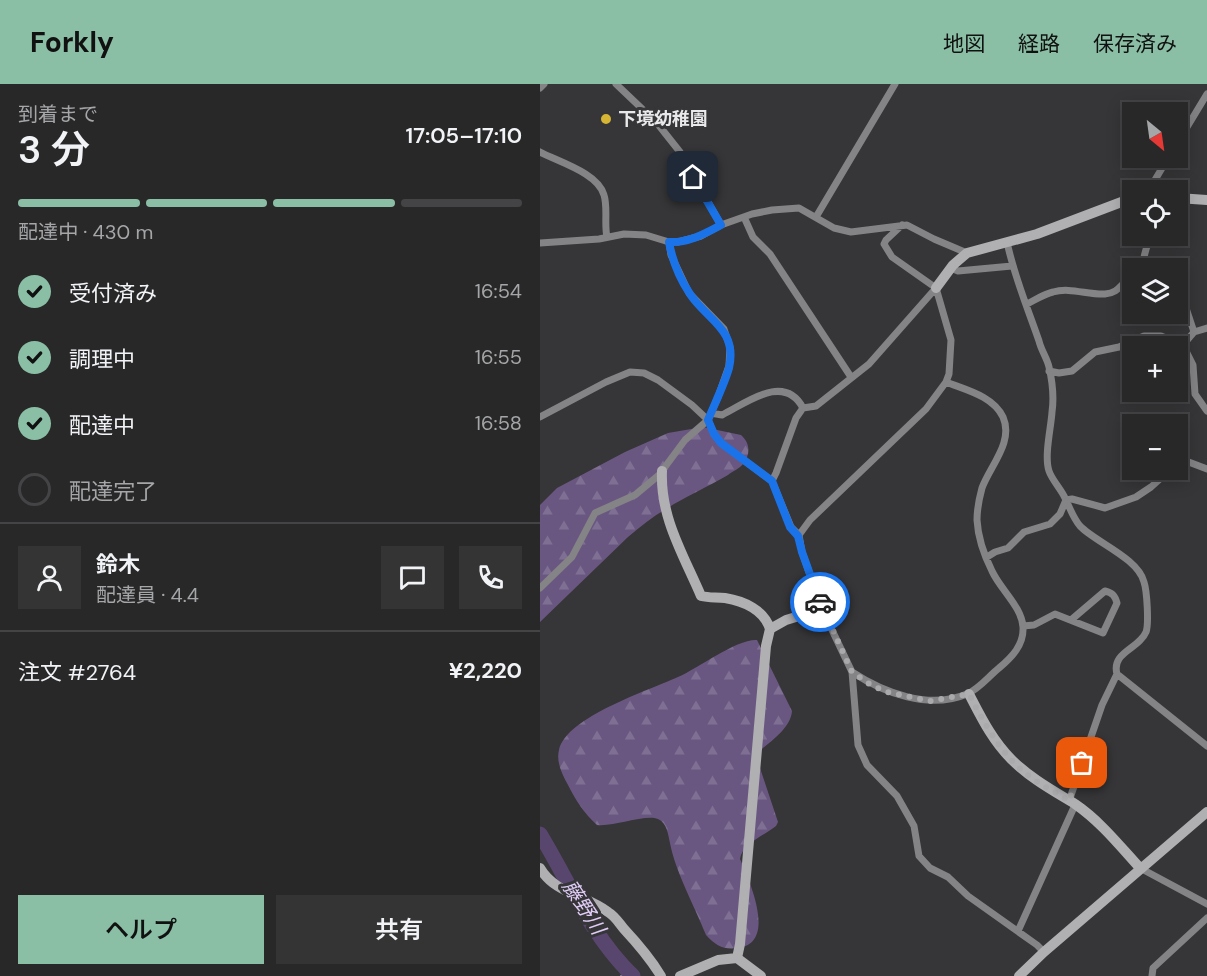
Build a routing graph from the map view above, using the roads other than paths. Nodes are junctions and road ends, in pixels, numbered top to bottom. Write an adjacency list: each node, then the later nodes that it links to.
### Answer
1 (544, 84): 4 (street)
2 (616, 84): 13 (street)
3 (895, 84): 12 (street)
4 (540, 88)
5 (1207, 94): 6 (street)
6 (1188, 125)
7 (540, 152): 15 (street)
8 (1188, 199): 9 (street)
9 (1207, 200)
10 (1122, 201): 17 (street)
11 (744, 216): 12 (street); 13 (street); 32 (street)
12 (816, 217): 14 (street)
13 (721, 225): 16 (street)
14 (902, 225): 19 (street); 23 (street)
15 (607, 237): 16 (street); 18 (street)
16 (669, 242): 37 (street)
17 (1008, 242): 19 (street); 20 (street)
18 (540, 243)
19 (967, 253): 21 (street)
20 (1012, 266): 21 (street); 24 (street)
21 (951, 268): 23 (street)
22 (1122, 286): 24 (street)
23 (936, 288): 32 (street); 33 (street)
24 (1027, 304): 31 (street)
25 (1188, 315): 27 (street)
26 (1207, 328): 27 (street)
27 (1194, 332): 28 (street)
28 (1188, 340)
29 (1122, 346): 31 (street)
30 (1188, 354): 35 (street)
31 (1049, 371): 43 (street)
32 (851, 377): 34 (street)
33 (946, 382): 44 (street); 45 (street)
34 (803, 408): 37 (street); 42 (street)
35 (1207, 411)
36 (540, 417): 37 (street)
37 (710, 417): 40 (street); 42 (street)
38 (1188, 461): 39 (street)
39 (1207, 469)
40 (662, 471): 46 (street); 50 (street)
41 (1159, 480): 43 (street)
42 (772, 481): 44 (street)
43 (1066, 500): 45 (street); 52 (street)
44 (798, 536): 47 (street)
45 (987, 557): 49 (street)
46 (540, 588)
47 (822, 609): 50 (street); 51 (street)
48 (1071, 620): 48 (street); 49 (street)
49 (1023, 626): 53 (street)
50 (770, 629): 63 (street)
51 (852, 672): 53 (street); 61 (street)
52 (1117, 674): 54 (street); 55 (street)
53 (969, 694): 55 (street)
54 (1207, 746)
55 (1072, 803): 58 (street); 61 (street)
56 (1207, 812): 58 (street)
57 (540, 868): 64 (street)
58 (1140, 868): 59 (street); 62 (street)
59 (1207, 904)
60 (1207, 918): 68 (street)
61 (1018, 932): 62 (street)
62 (1044, 952): 67 (street)
63 (737, 958): 65 (street); 66 (street)
64 (661, 976)
65 (680, 976)
66 (761, 976)
67 (1019, 976)
68 (1152, 976)

